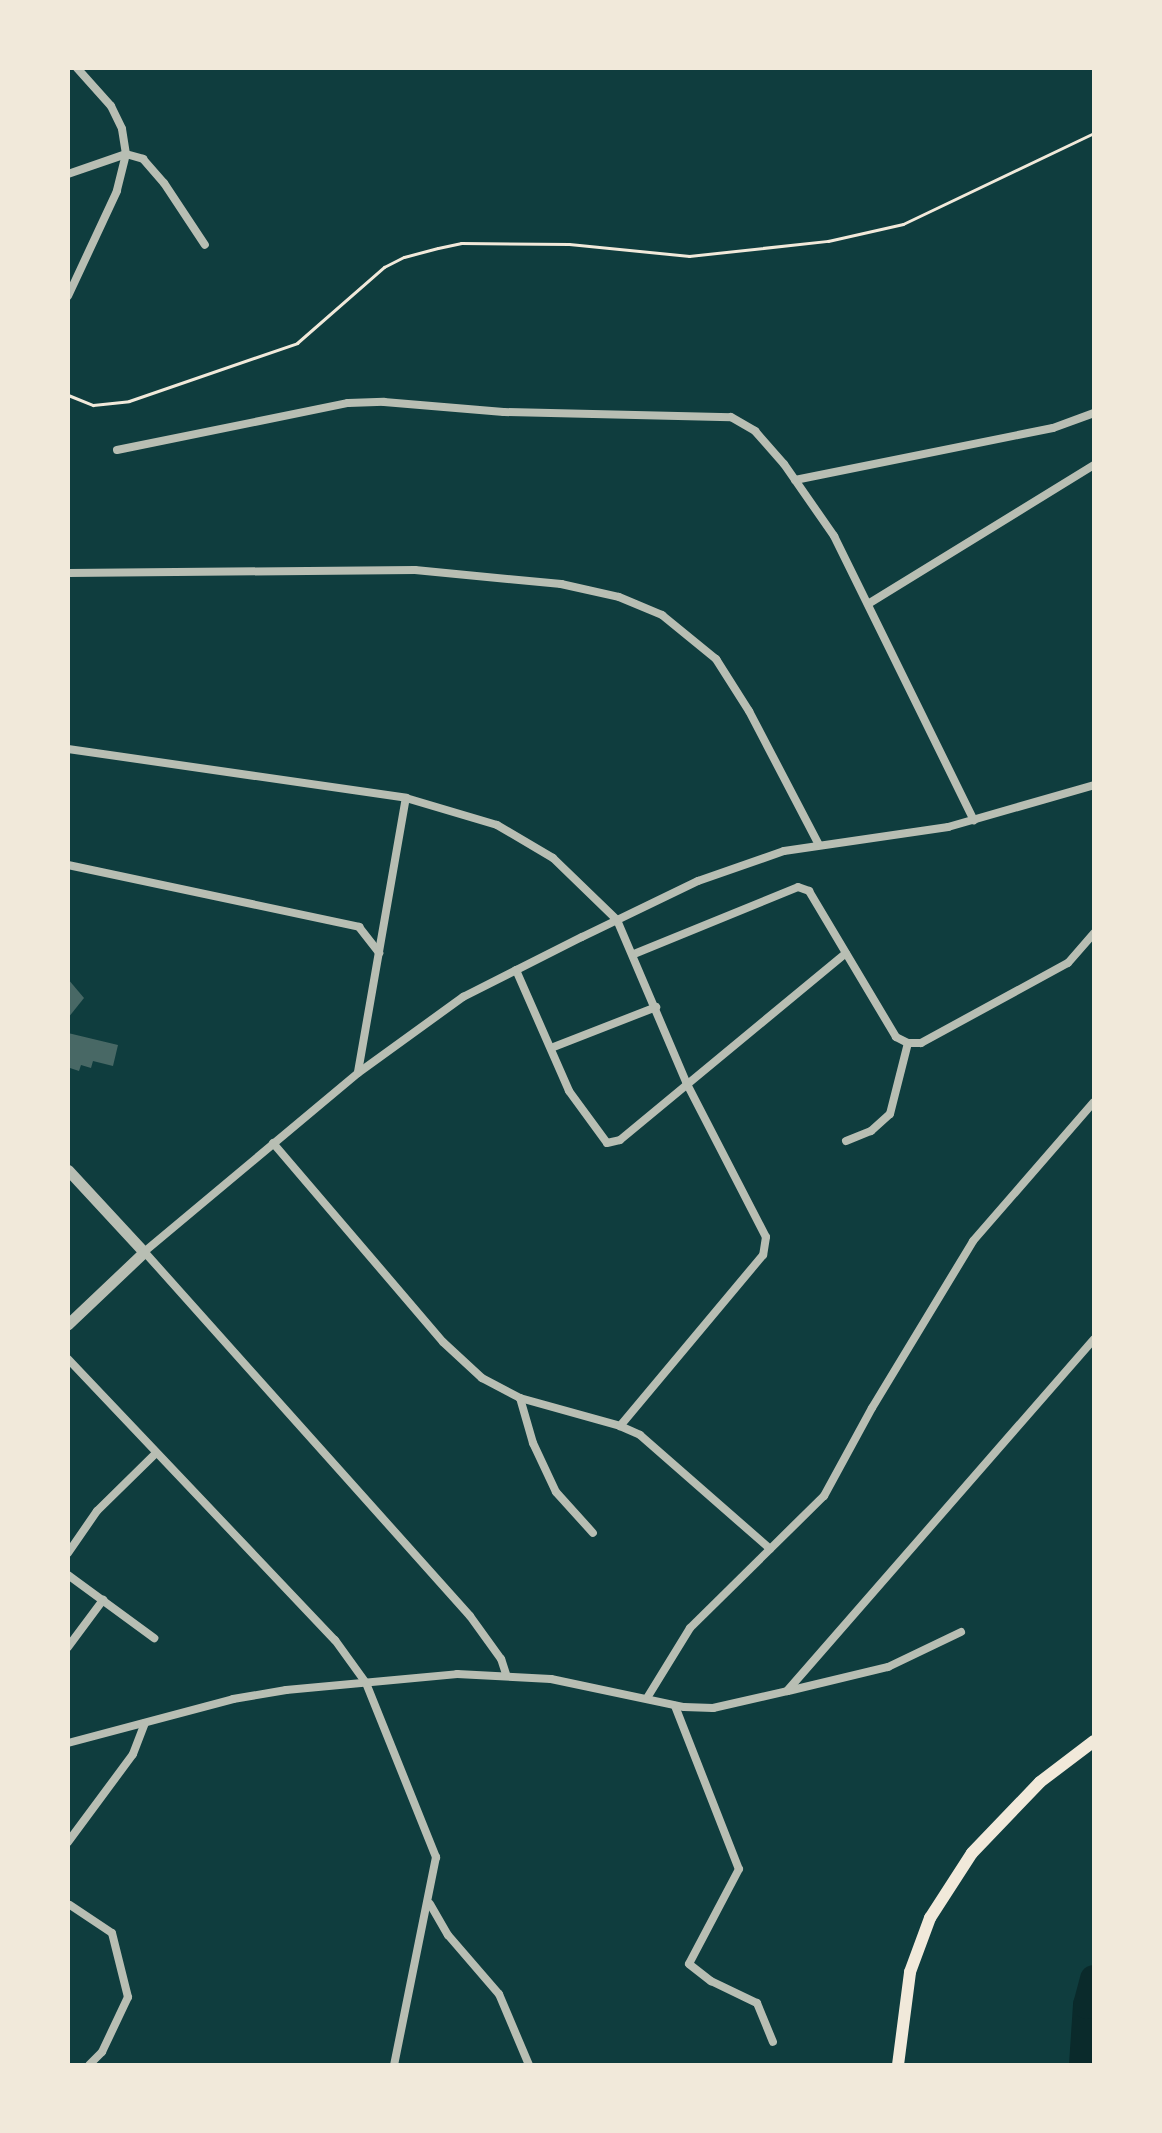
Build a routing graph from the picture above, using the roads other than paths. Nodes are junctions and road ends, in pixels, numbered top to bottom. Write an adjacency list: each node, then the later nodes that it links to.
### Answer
1 (77, 68): 2 (street)
2 (126, 154): 3 (street); 4 (street); 5 (street)
3 (68, 174)
4 (205, 245)
5 (68, 296)
6 (1094, 413): 9 (street)
7 (117, 450): 9 (street)
8 (1094, 465): 11 (street)
9 (795, 480): 11 (street)
10 (68, 573): 16 (street)
11 (868, 604): 15 (street)
12 (68, 749): 14 (street)
13 (1093, 787): 15 (street)
14 (406, 798): 18 (street); 20 (street)
15 (974, 820): 16 (street)
16 (819, 845): 18 (street)
17 (68, 865): 20 (street)
18 (617, 920): 22 (street); 23 (street)
19 (1094, 933): 25 (street)
20 (379, 953): 27 (street)
21 (846, 953): 22 (street); 25 (street); 28 (street)
22 (634, 954): 24 (street)
23 (516, 970): 26 (street); 27 (street)
24 (656, 1007): 26 (street); 28 (street)
25 (908, 1043): 30 (street)
26 (551, 1048): 28 (street)
27 (358, 1073): 31 (street)
28 (687, 1084): 38 (street)
29 (1094, 1102): 41 (street)
30 (846, 1141)
31 (273, 1143): 33 (street); 37 (street)
32 (68, 1170): 33 (street)
33 (144, 1252): 34 (street); 48 (street)
34 (68, 1324)
35 (1094, 1339): 50 (street)
36 (68, 1359): 39 (street)
37 (520, 1398): 38 (street); 40 (street)
38 (620, 1426): 41 (street)
39 (156, 1453): 42 (street); 49 (street)
40 (593, 1533)
41 (770, 1549): 51 (street)
42 (68, 1553)
43 (68, 1575): 44 (street)
44 (103, 1600): 46 (street); 47 (street)
45 (961, 1632): 50 (street)
46 (154, 1638)
47 (68, 1647)
48 (506, 1674): 49 (street); 51 (street)
49 (366, 1683): 53 (street); 57 (street)
50 (787, 1691): 52 (street)
51 (647, 1698): 52 (street)
52 (675, 1706): 59 (street)
53 (145, 1723): 55 (street); 56 (street)
54 (1094, 1741): 63 (main road)
55 (68, 1743)
56 (68, 1842)
57 (429, 1903): 61 (street); 62 (street)
58 (70, 1905): 60 (street)
59 (773, 2042)
60 (89, 2065)
61 (394, 2065)
62 (529, 2065)
63 (898, 2065)

